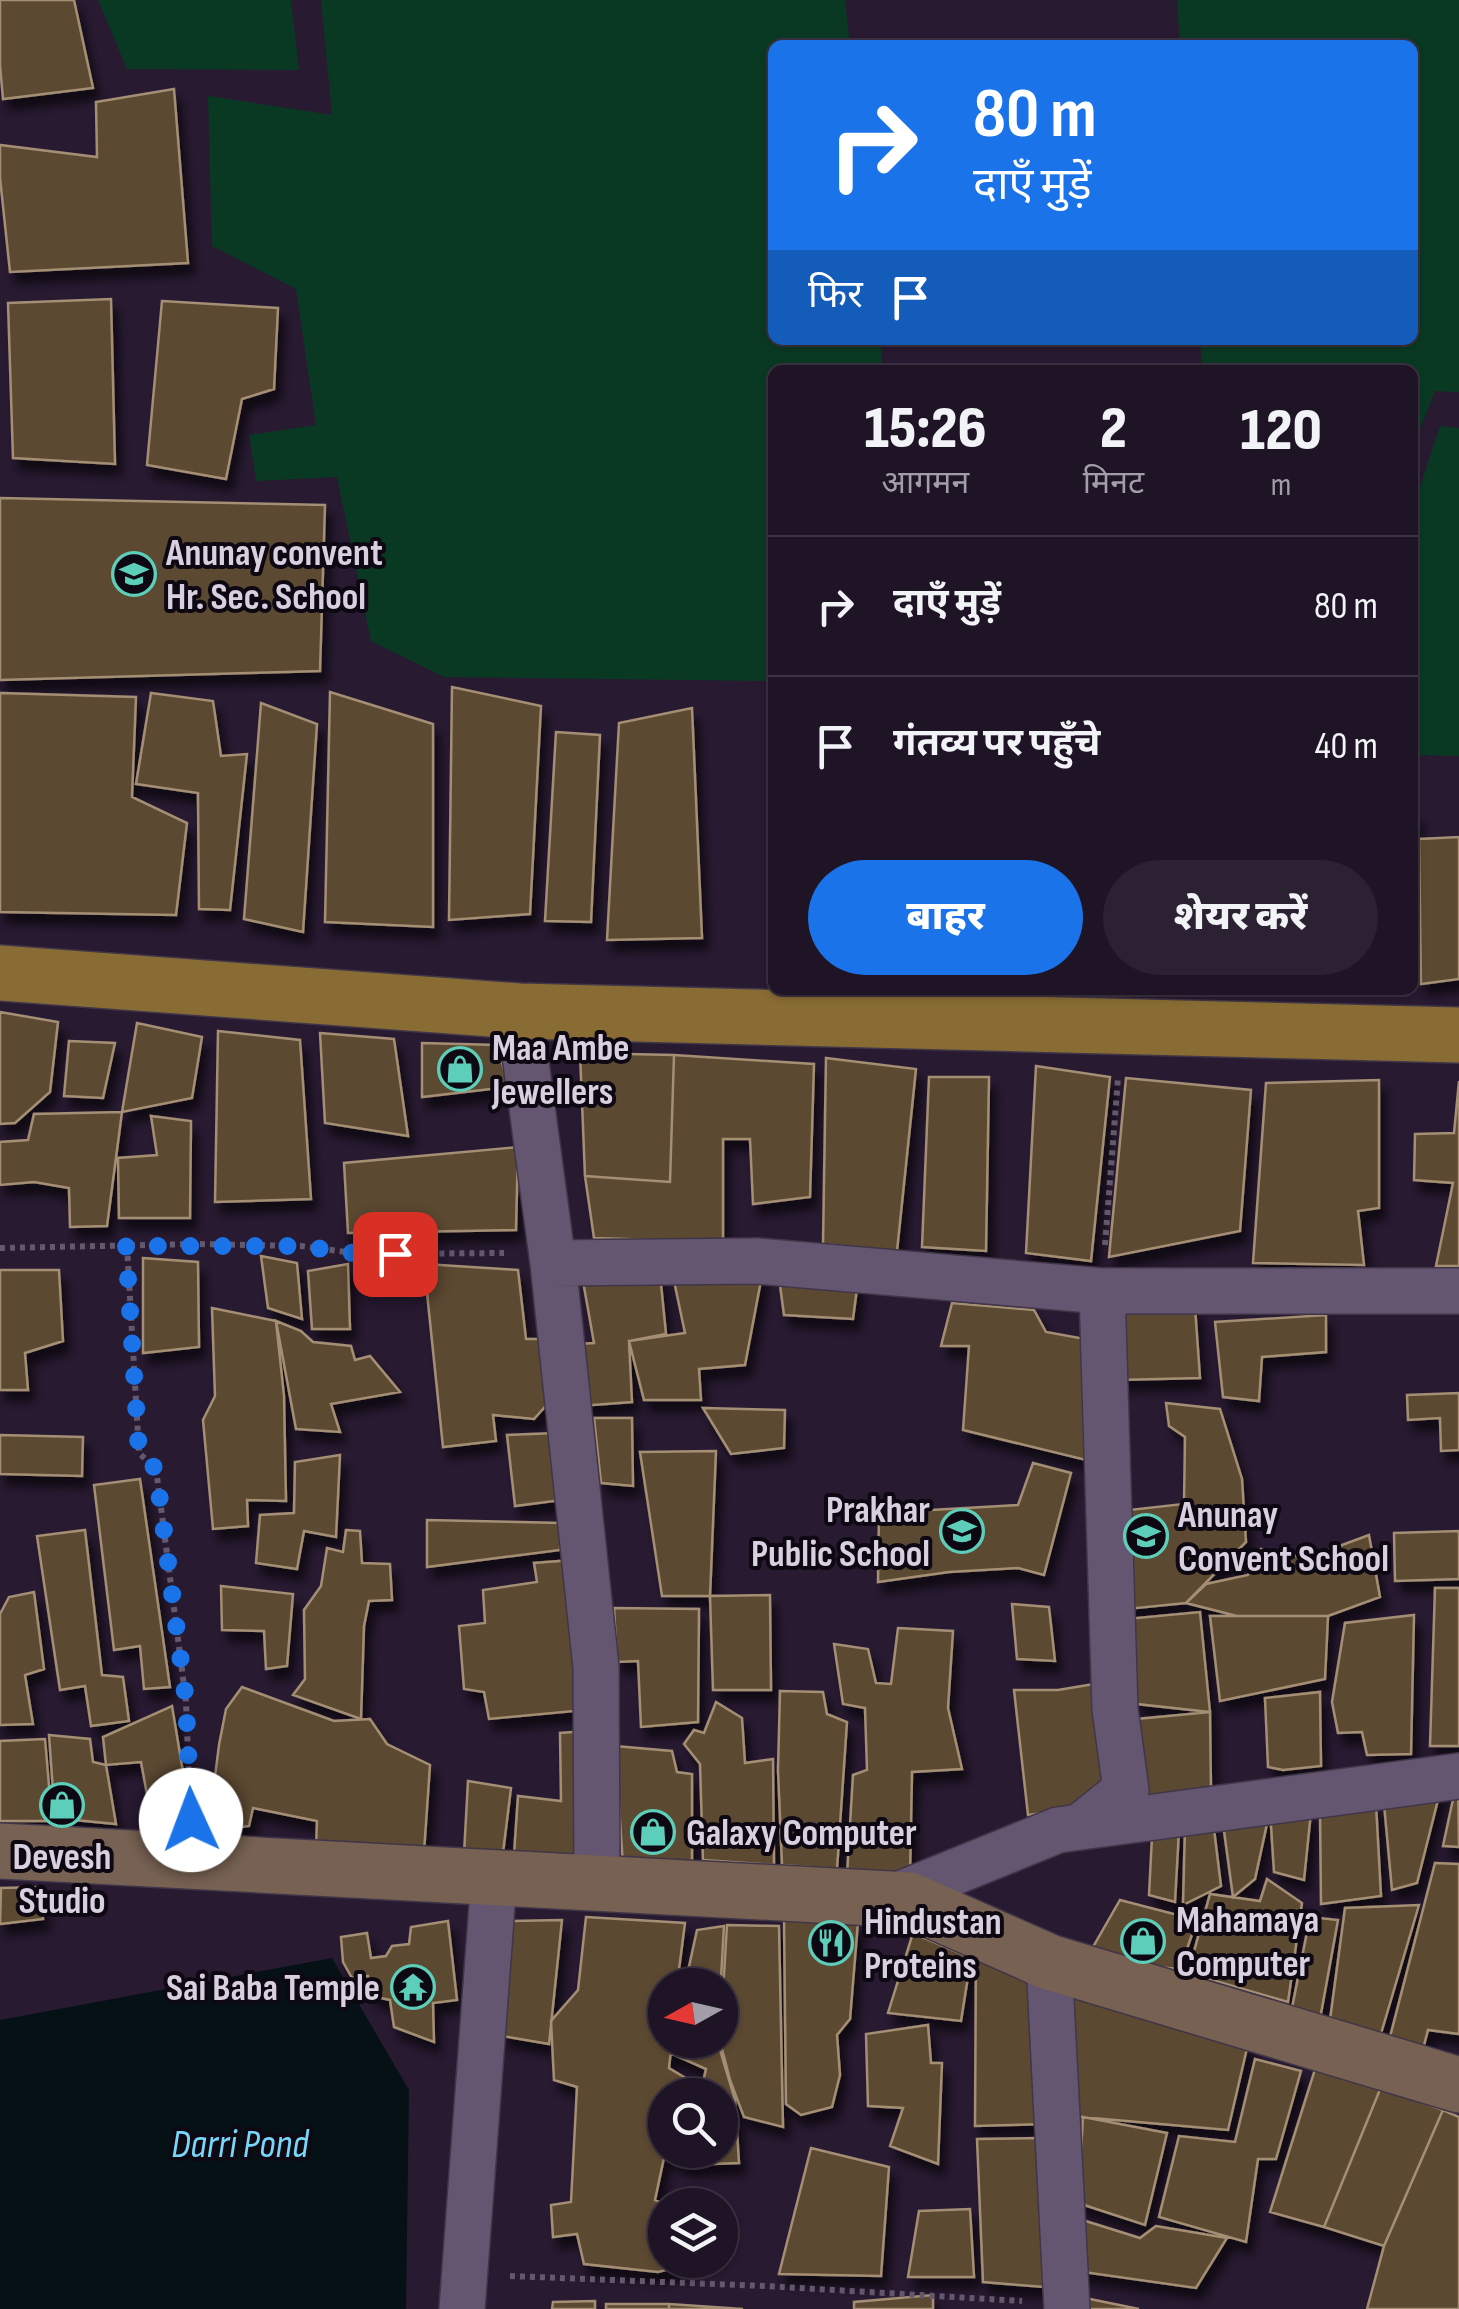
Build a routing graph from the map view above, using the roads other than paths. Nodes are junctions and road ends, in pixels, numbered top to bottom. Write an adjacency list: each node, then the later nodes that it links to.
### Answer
1 (0, 973): 2 (main road)
2 (519, 1010): 3 (main road); 4 (street)
3 (1459, 1035)
4 (553, 1262): 6 (street); 11 (street)
5 (1459, 1290): 6 (street)
6 (1102, 1292): 8 (street)
7 (1459, 1776): 8 (street)
8 (1080, 1826): 12 (street)
9 (0, 1851): 10 (street)
10 (494, 1878): 11 (street); 15 (street)
11 (597, 1882): 12 (street)
12 (888, 1899): 13 (street)
13 (1049, 1962): 14 (street); 16 (street)
14 (1459, 2085)
15 (463, 2292)
16 (1067, 2306)

